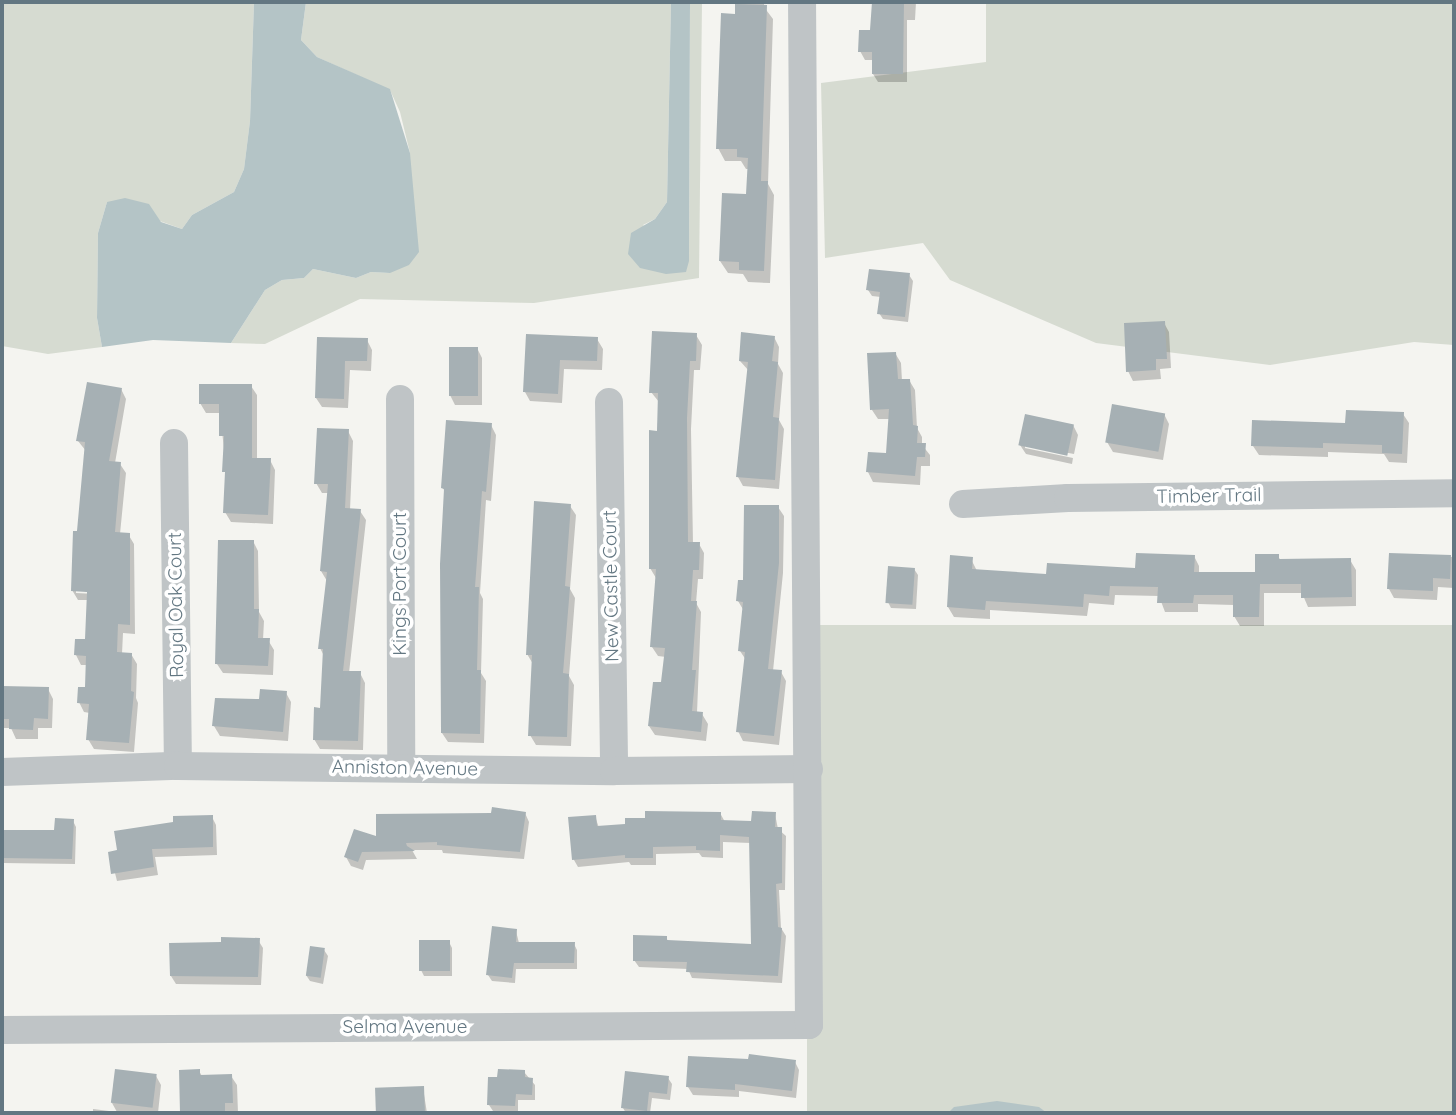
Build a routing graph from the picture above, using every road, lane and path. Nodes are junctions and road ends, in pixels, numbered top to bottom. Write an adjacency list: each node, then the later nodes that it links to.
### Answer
1 (802, 2): 9 (street)
2 (400, 399): 8 (street, Kings Port Court)
3 (609, 402): 10 (street, New Castle Court)
4 (174, 443): 7 (street, Royal Oak Court)
5 (1454, 492): 6 (street, Timber Trail)
6 (963, 504)
7 (178, 766): 8 (street, Anniston Avenue); 11 (street, Anniston Avenue)
8 (401, 768): 10 (street, Anniston Avenue)
9 (809, 769): 10 (street, Anniston Avenue); 12 (street, Selma Avenue)
10 (614, 771)
11 (2, 772)
12 (2, 1030)

